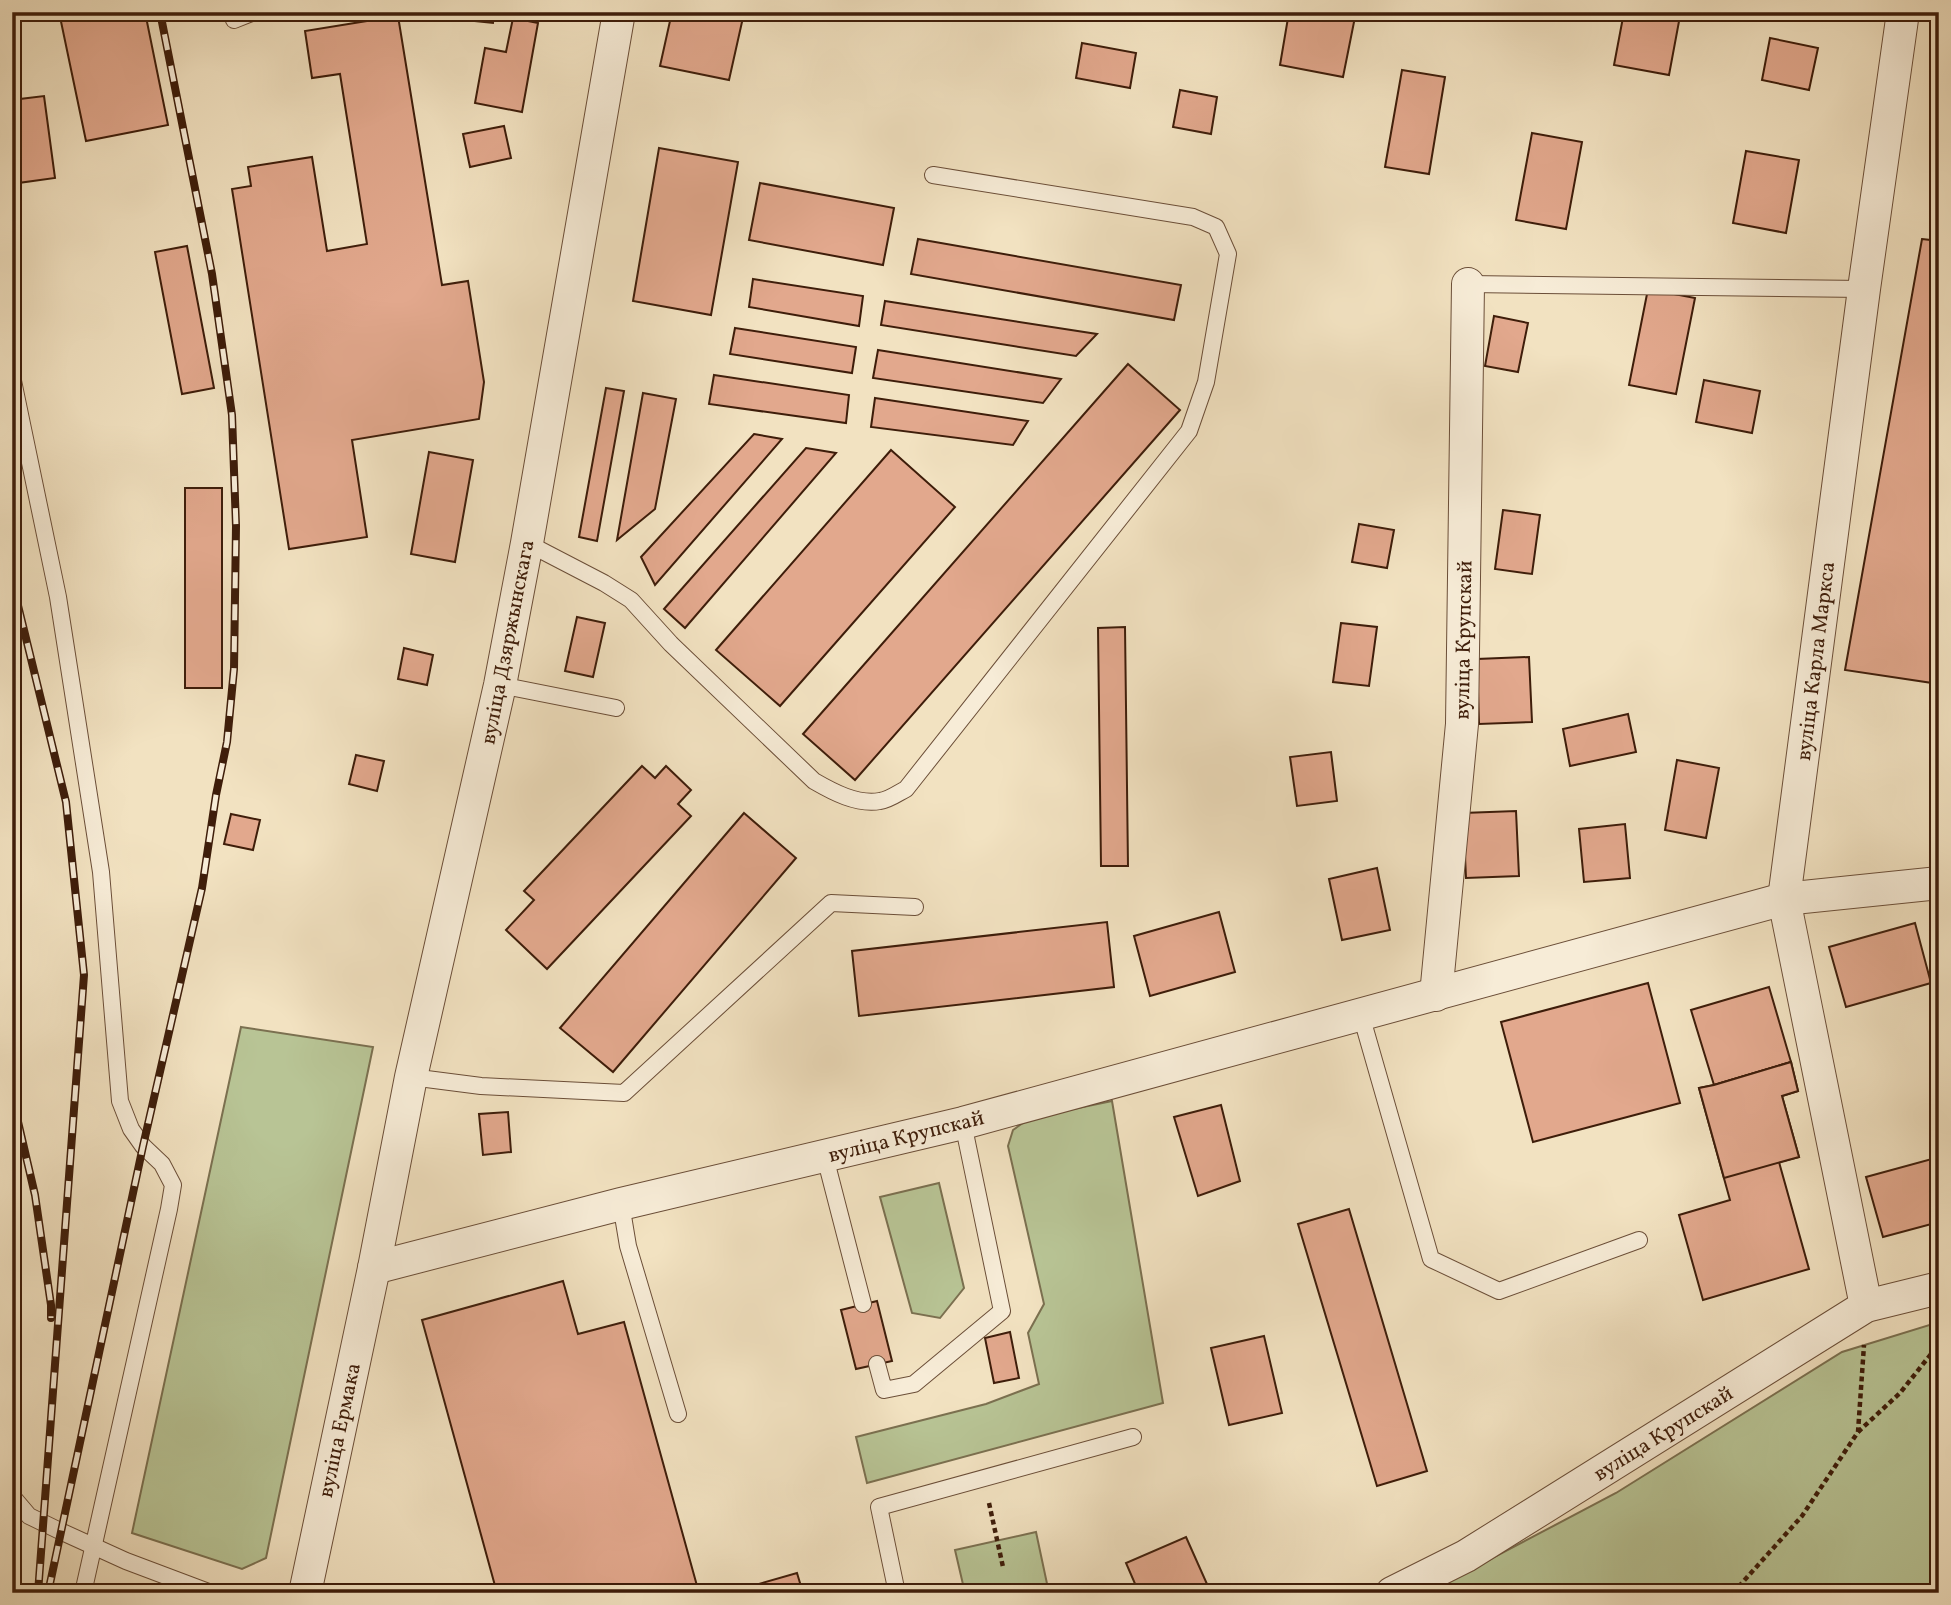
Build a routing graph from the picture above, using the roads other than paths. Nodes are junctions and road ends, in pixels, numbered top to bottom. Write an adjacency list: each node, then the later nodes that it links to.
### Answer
1 (254, 12): 4 (lane)
2 (619, 12): 9 (street, вуліца Дзяржынскага)
3 (1903, 12): 7 (street, вуліца Карла Маркса)
4 (234, 20)
5 (933, 175): 9 (lane)
6 (1468, 284): 7 (lane); 15 (street, вуліца Крупскай)
7 (1864, 289): 13 (street, вуліца Карла Маркса)
8 (12, 376): 30 (lane)
9 (527, 543): 10 (street, вуліца Дзяржынскага)
10 (500, 685): 11 (lane); 17 (street, вуліца Дзяржынскага)
11 (616, 708)
12 (1939, 883): 13 (street, вуліца Крупскай)
13 (1784, 900): 15 (street, вуліца Крупскай); 25 (street, вуліца Карла Маркса)
14 (915, 907): 17 (lane)
15 (1436, 995): 16 (street, вуліца Крупскай)
16 (1361, 1015): 18 (street, вуліца Крупскай); 21 (lane)
17 (411, 1077): 22 (street, вуліца Дзяржынскага)
18 (963, 1123): 19 (street, вуліца Крупскай); 26 (lane)
19 (825, 1157): 20 (street, вуліца Крупскай); 24 (lane)
20 (621, 1204): 22 (street, вуліца Крупскай); 27 (lane)
21 (1639, 1240)
22 (374, 1268): 33 (street, вуліца Ермака)
23 (1939, 1288): 25 (street, вуліца Крупскай)
24 (863, 1304)
25 (1866, 1306): 35 (street, вуліца Крупскай)
26 (877, 1364)
27 (678, 1414)
28 (1133, 1437): 34 (lane)
29 (12, 1496): 30 (lane)
30 (93, 1546): 31 (lane); 32 (lane)
31 (83, 1593)
32 (211, 1593)
33 (304, 1593)
34 (897, 1593)
35 (1392, 1593)

